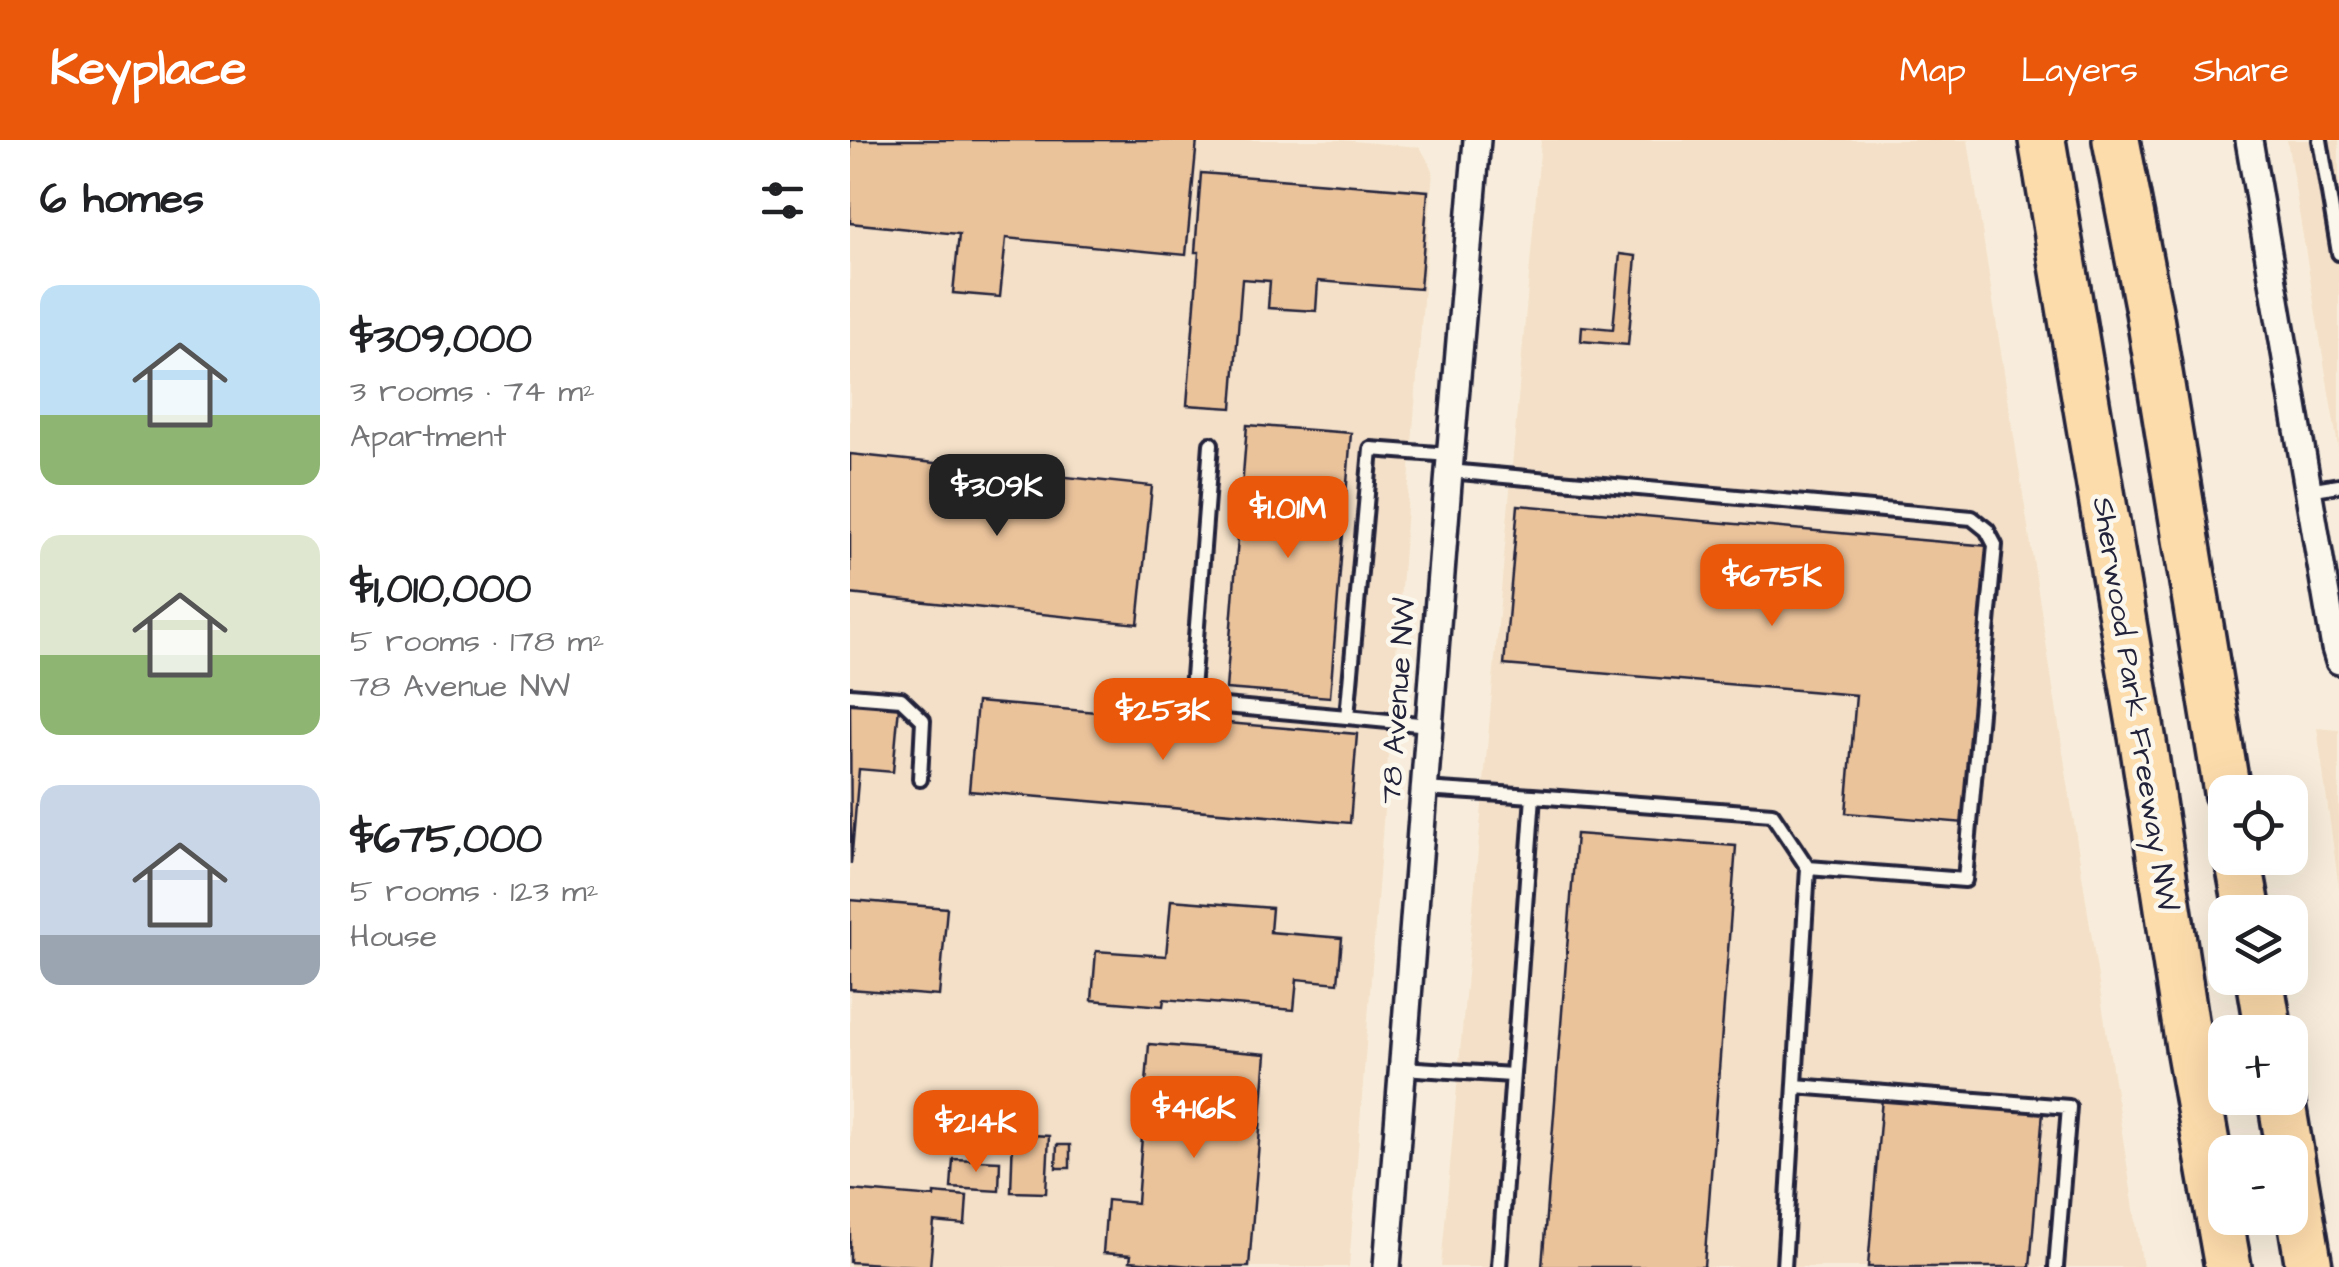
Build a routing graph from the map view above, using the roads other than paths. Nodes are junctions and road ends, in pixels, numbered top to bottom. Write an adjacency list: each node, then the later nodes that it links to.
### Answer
1 (1477, 140): 8 (street, 78 Avenue NW)
2 (2042, 140): 28 (highway, Sherwood Park Freeway NW)
3 (2116, 140): 15 (highway)
4 (2249, 140): 10 (street)
5 (2320, 140): 6 (lane)
6 (2339, 253)
7 (1211, 444): 13 (lane)
8 (1449, 463): 13 (lane); 14 (street, 78 Avenue NW); 19 (lane)
9 (2339, 486): 10 (lane)
10 (2308, 490): 11 (street)
11 (2339, 661)
12 (850, 695): 16 (lane)
13 (1348, 717): 14 (lane)
14 (1429, 725): 17 (street, 78 Avenue NW)
15 (2224, 775)
16 (920, 779)
17 (1424, 789): 18 (lane); 20 (street, 78 Avenue NW)
18 (1532, 796): 19 (lane); 21 (lane)
19 (1808, 868): 22 (lane)
20 (1402, 1068): 21 (lane); 24 (street, 78 Avenue NW)
21 (1512, 1075): 25 (lane)
22 (1795, 1086): 26 (lane); 27 (lane)
23 (2284, 1115): 29 (highway)
24 (1387, 1267)
25 (1499, 1267)
26 (1784, 1267)
27 (2056, 1267)
28 (2228, 1267)
29 (2309, 1267)

